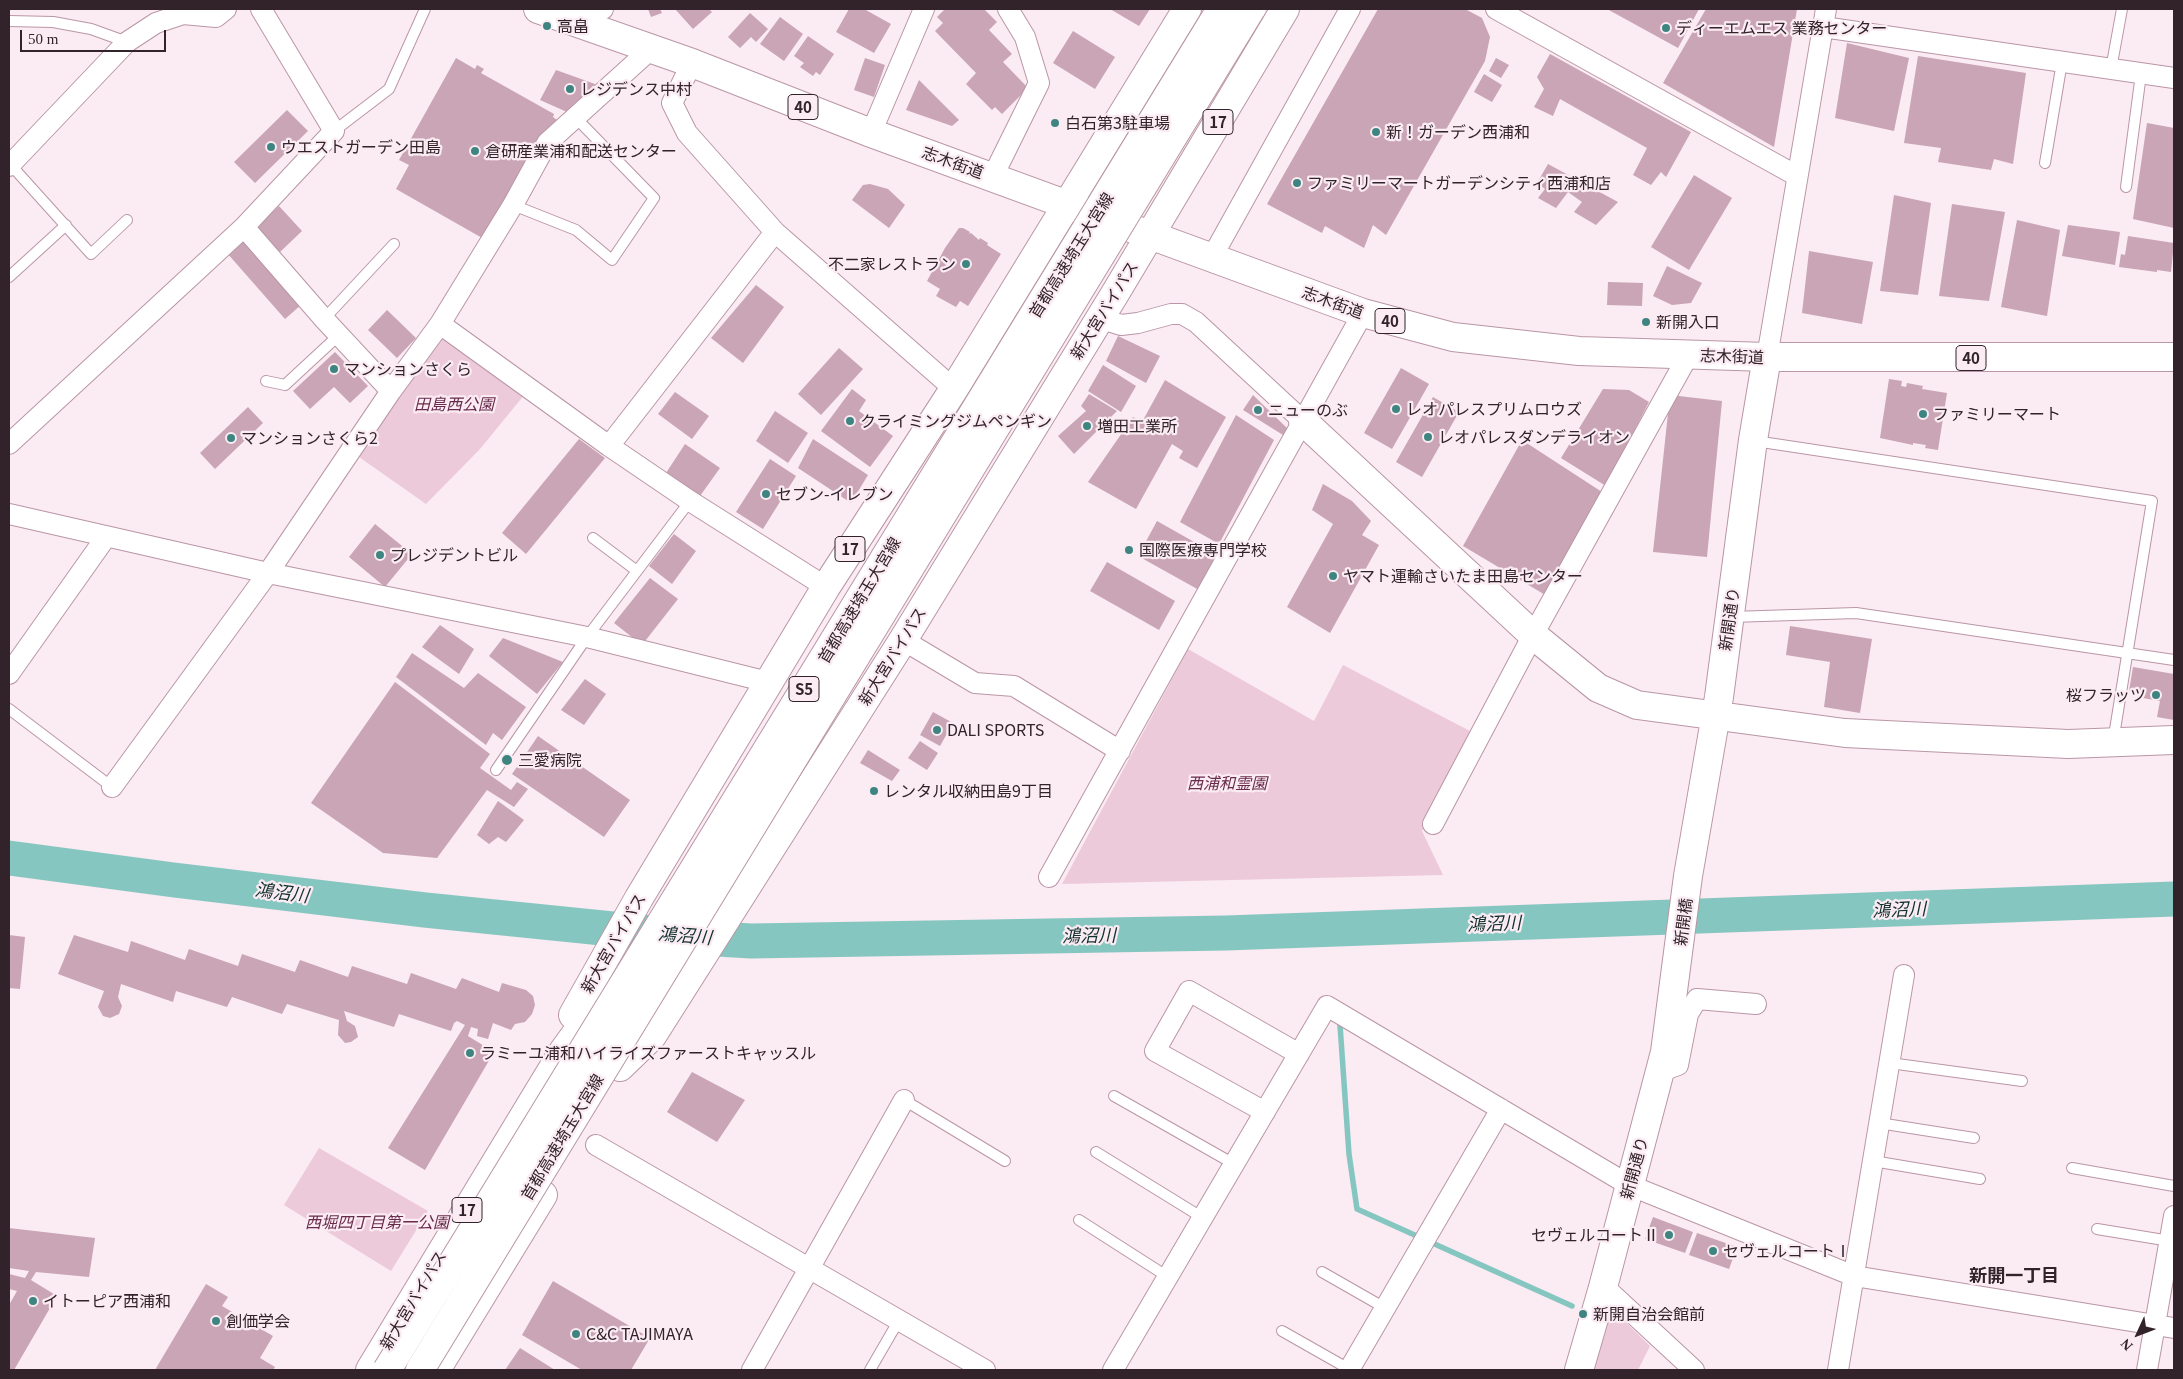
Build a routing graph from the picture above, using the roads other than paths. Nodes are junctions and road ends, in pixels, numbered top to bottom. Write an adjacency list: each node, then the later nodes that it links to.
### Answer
1 (226, 9): 20 (street)
2 (261, 9): 28 (street)
3 (425, 9): 28 (lane)
4 (538, 9): 18 (main road, 志木街道 / 40)
5 (603, 9): 18 (street)
6 (924, 9): 29 (street)
7 (1008, 9): 34 (street)
8 (1187, 9): 37 (main road, 17)
9 (1211, 9): 30 (main road)
10 (1222, 9): 129 (main road, 首都高速埼玉大宮線 / S5, bridge)
11 (1252, 9): 130 (main road, 首都高速埼玉大宮線 / S5, bridge)
12 (1261, 9): 33 (main road, 17)
13 (1285, 9): 43 (main road, 17)
14 (1350, 9): 45 (street)
15 (1496, 9): 35 (street)
16 (2122, 9): 24 (lane)
17 (1825, 18): 22 (street); 35 (street)
18 (570, 20): 21 (main road, 志木街道 / 40)
19 (9, 21): 20 (lane)
20 (127, 42): 32 (street)
21 (652, 48): 23 (main road, 志木街道 / 40); 27 (street)
22 (2062, 62): 24 (street); 31 (lane)
23 (692, 63): 29 (main road, 志木街道 / 40); 42 (street)
24 (2111, 69): 25 (street)
25 (2141, 74): 26 (street); 36 (lane)
26 (2174, 78)
27 (574, 117): 38 (street); 38 (lane)
28 (334, 131): 41 (street)
29 (871, 133): 34 (main road, 志木街道 / 40)
30 (1122, 154)
31 (2045, 163)
32 (10, 165): 40 (lane)
33 (1161, 172)
34 (992, 176): 37 (main road, 志木街道 / 40)
35 (1797, 176): 55 (street)
36 (2126, 187)
37 (1068, 204): 43 (main road, 志木街道 / 40); 58 (main road, 新大宮バイパス / 17)
38 (513, 205): 52 (street)
39 (127, 220): 40 (lane)
40 (66, 226): 47 (lane)
41 (244, 228): 51 (street); 62 (street)
42 (775, 232): 58 (street); 63 (street)
43 (1150, 234): 45 (main road, 志木街道 / 40); 50 (main road, 新大宮バイパス / 17)
44 (394, 244): 51 (lane)
45 (1212, 257): 49 (main road, 志木街道 / 40)
46 (1050, 273): 89 (main road, 新大宮バイパス / 17)
47 (9, 277)
48 (1088, 290): 90 (main road, 新大宮バイパス / 17)
49 (1363, 313): 54 (main road, 志木街道 / 40); 60 (street)
50 (1098, 318): 60 (street); 74 (main road, 新大宮バイパス / 17)
51 (324, 319): 53 (street)
52 (440, 324): 59 (street); 63 (street)
53 (339, 335): 57 (lane); 59 (street)
54 (1689, 354): 55 (main road, 志木街道 / 40); 72 (street)
55 (1767, 357): 56 (main road, 志木街道 / 40); 61 (main road, 新開通り)
56 (2174, 357)
57 (266, 380)
58 (954, 390): 70 (main road, 新大宮バイパス / 17)
59 (392, 391): 69 (street)
60 (1303, 421): 72 (main road); 83 (street)
61 (1752, 440): 71 (main road, 新開通り); 75 (lane)
62 (9, 444)
63 (609, 446): 64 (street)
64 (690, 501): 68 (lane); 70 (street)
65 (9, 514): 66 (street)
66 (106, 537): 69 (street); 77 (street)
67 (593, 538): 68 (lane)
68 (637, 571): 73 (lane)
69 (268, 573): 73 (street); 85 (street)
70 (826, 587): 78 (main road, 新大宮バイパス / 17)
71 (1729, 617): 75 (lane); 80 (main road, 新開通り)
72 (1533, 635): 80 (main road); 86 (street)
73 (587, 637): 78 (street); 84 (lane)
74 (902, 640): 83 (street); 90 (main road, 新大宮バイパス / 17)
75 (2127, 652): 76 (lane); 82 (lane)
76 (2174, 660)
77 (9, 674)
78 (768, 682): 89 (main road, 新大宮バイパス / 17)
79 (9, 709): 85 (lane)
80 (1716, 714): 82 (main road); 88 (main road, 新開通り)
81 (2174, 740): 82 (main road)
82 (2113, 743)
83 (1120, 750): 87 (street)
84 (496, 770)
85 (112, 786)
86 (1433, 824)
87 (1050, 877)
88 (1688, 880): 91 (main road, 新開橋)
89 (650, 900): 128 (main road, 新大宮バイパス / 17)
90 (721, 909): 131 (main road, 新大宮バイパス / 17)
91 (1678, 964): 96 (main road, 新開通り)
92 (1904, 976): 95 (street)
93 (1756, 1004): 96 (street)
94 (1299, 1054): 100 (street); 101 (street); 101 (street)
95 (1890, 1063): 97 (lane); 102 (street)
96 (1659, 1072): 111 (main road, 新開通り)
97 (2022, 1081)
98 (1114, 1096): 108 (lane)
99 (904, 1100): 106 (lane); 118 (street)
100 (1501, 1110): 111 (street); 123 (street)
101 (1265, 1112): 108 (street)
102 (1879, 1124): 103 (lane); 107 (street)
103 (1974, 1138)
104 (596, 1145): 118 (street)
105 (1096, 1152): 114 (lane)
106 (1006, 1161)
107 (1873, 1161): 110 (lane); 121 (street)
108 (1234, 1164): 114 (street)
109 (2072, 1168): 112 (lane)
110 (1980, 1180)
111 (1629, 1185): 121 (street); 122 (main road, 新開通り)
112 (2174, 1186)
113 (2174, 1216): 117 (street)
114 (1203, 1218): 120 (street)
115 (1079, 1220): 120 (lane)
116 (2098, 1229): 117 (lane)
117 (2170, 1241): 125 (street)
118 (810, 1268): 124 (street); 132 (street)
119 (1322, 1272): 123 (lane)
120 (1168, 1276): 127 (street)
121 (1854, 1276): 125 (street); 138 (street)
122 (1602, 1291): 136 (main road, 新開通り); 137 (street)
123 (1386, 1308): 135 (street)
124 (898, 1320): 133 (lane); 134 (street)
125 (2165, 1327): 139 (street)
126 (1282, 1331): 135 (lane)
127 (1121, 1368)
128 (370, 1370)
129 (387, 1370)
130 (420, 1370)
131 (436, 1370)
132 (754, 1370)
133 (870, 1370)
134 (985, 1370)
135 (1349, 1370)
136 (1579, 1370)
137 (1694, 1370)
138 (1838, 1370)
139 (2148, 1370)

